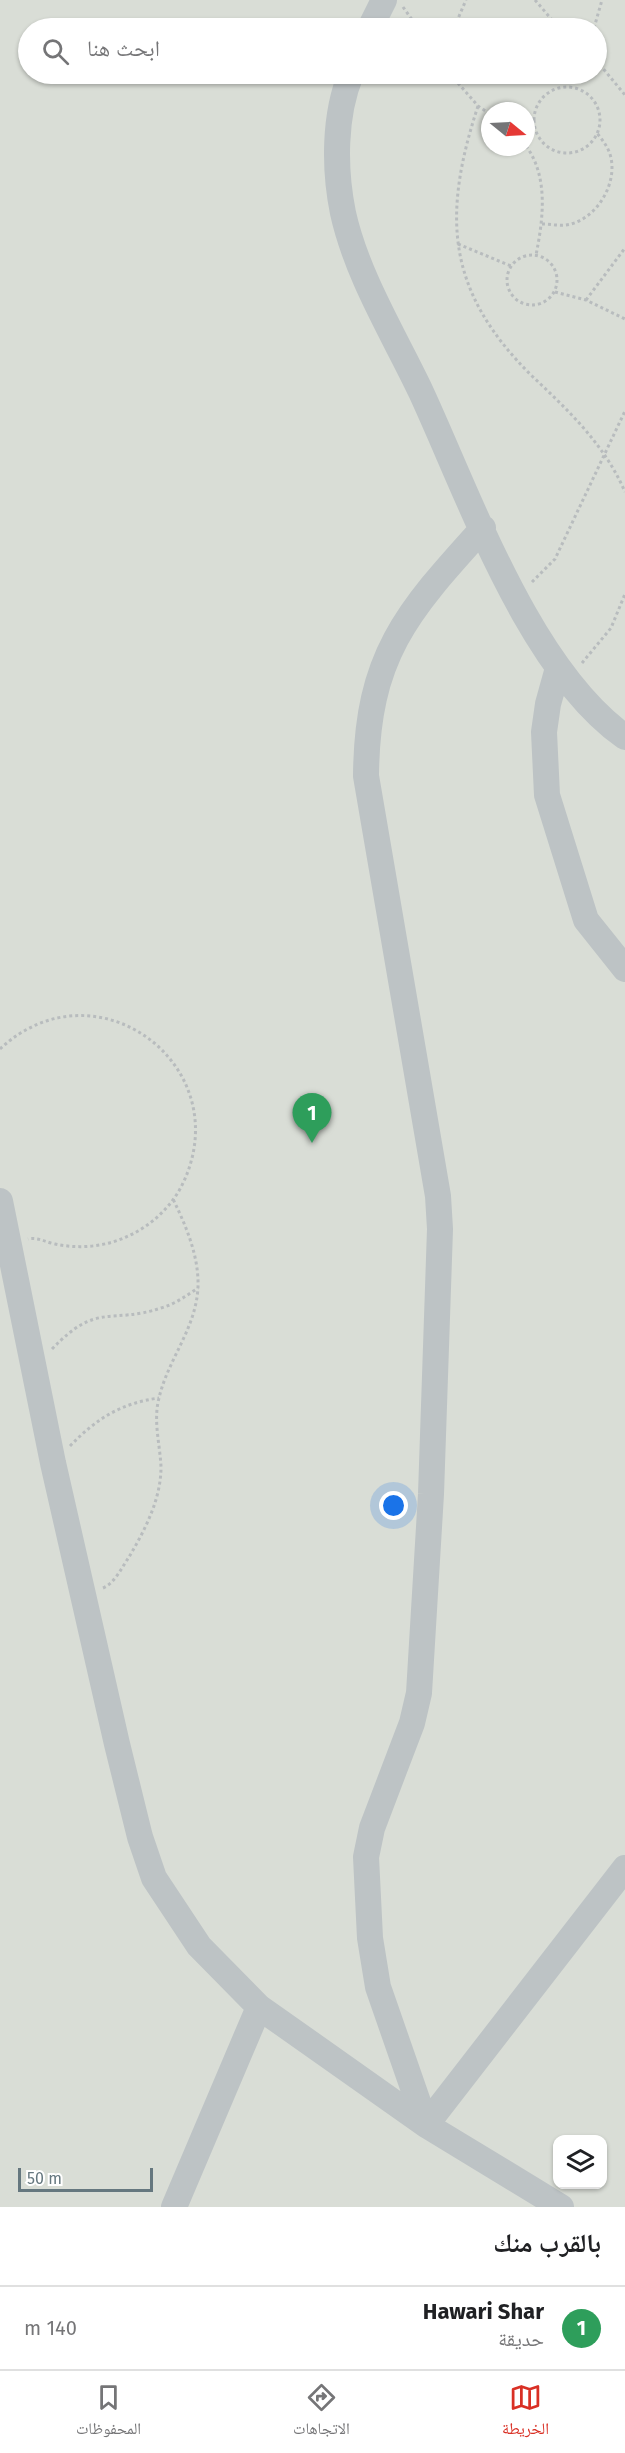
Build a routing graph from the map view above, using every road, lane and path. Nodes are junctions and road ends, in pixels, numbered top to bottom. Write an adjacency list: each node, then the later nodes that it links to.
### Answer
1 (384, 0): 6 (street)
2 (399, 0): 7 (path)
3 (466, 0): 8 (path)
4 (534, 0): 9 (path)
5 (602, 0): 10 (path)
6 (375, 18)
7 (411, 18)
8 (458, 18)
9 (550, 18)
10 (597, 18)
11 (607, 72): 14 (path)
12 (348, 84): 30 (street)
13 (459, 84): 15 (path)
14 (625, 95)
15 (478, 105): 16 (path); 20 (path)
16 (481, 107)
17 (597, 133): 17 (path); 19 (path)
18 (530, 156): 19 (path)
19 (542, 224): 22 (path)
20 (458, 244): 23 (path); 28 (path)
21 (625, 248): 25 (path)
22 (536, 255): 23 (path); 24 (path)
23 (511, 266): 24 (path)
24 (555, 292): 25 (path)
25 (586, 300): 26 (path)
26 (625, 319)
27 (625, 411): 28 (path)
28 (605, 455): 29 (path); 32 (path)
29 (625, 492)
30 (483, 528): 32 (street); 47 (street)
31 (625, 594): 33 (path)
32 (516, 598): 33 (street)
33 (561, 673): 34 (street); 35 (street)
34 (625, 737)
35 (625, 969)
36 (0, 1048): 37 (path)
37 (173, 1199): 39 (path); 40 (path)
38 (0, 1201): 39 (street)
39 (9, 1243): 41 (street)
40 (198, 1288): 41 (path); 42 (path)
41 (34, 1367): 43 (street)
42 (159, 1398): 43 (path); 44 (path)
43 (53, 1463): 44 (street)
44 (84, 1594): 46 (street)
45 (625, 1868): 47 (street)
46 (259, 2007): 47 (street); 48 (street)
47 (426, 2125): 49 (street)
48 (174, 2207)
49 (561, 2207)

